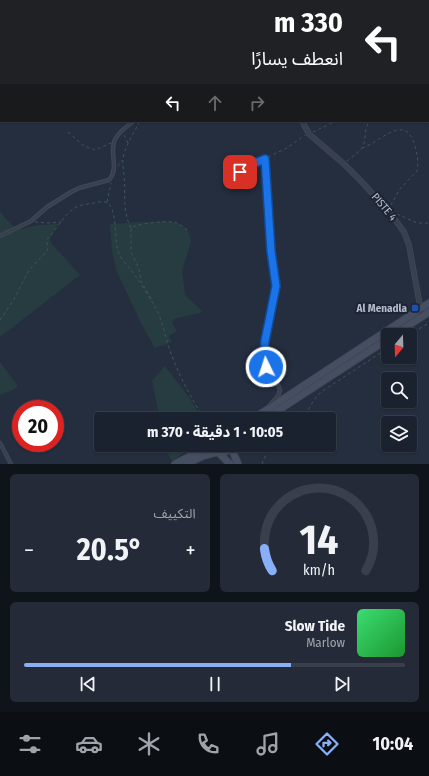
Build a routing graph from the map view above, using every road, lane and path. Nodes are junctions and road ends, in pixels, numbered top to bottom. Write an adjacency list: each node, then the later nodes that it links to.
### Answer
1 (133, 122): 8 (lane)
2 (139, 122): 12 (path)
3 (303, 122): 10 (street, PISTE 4)
4 (334, 122): 10 (path)
5 (364, 122): 7 (path)
6 (369, 122): 7 (path)
7 (366, 126): 13 (path)
8 (122, 131): 11 (lane); 12 (path)
9 (68, 132): 11 (path)
10 (309, 133): 14 (path); 16 (street, PISTE 4)
11 (113, 142): 17 (lane)
12 (128, 143): 15 (path)
13 (362, 148): 16 (path); 21 (path)
14 (265, 159): 19 (lane); 41 (lane)
15 (122, 160): 17 (path); 26 (path)
16 (344, 164): 21 (street, PISTE 4)
17 (114, 171): 18 (lane)
18 (112, 177): 20 (path); 23 (lane)
19 (227, 182)
20 (107, 202): 24 (path); 29 (path)
21 (385, 206): 31 (street, PISTE 4)
22 (396, 214): 25 (path)
23 (31, 221): 24 (path); 28 (lane)
24 (62, 222): 34 (path)
25 (429, 223)
26 (131, 228): 27 (path); 29 (path)
27 (188, 231)
28 (0, 236)
29 (151, 300): 40 (path)
30 (429, 303): 31 (main road)
31 (420, 308): 33 (street, PISTE 4); 42 (main road)
32 (429, 312): 33 (main road)
33 (422, 317): 36 (main road)
34 (0, 320)
35 (429, 323): 37 (path)
36 (405, 328)
37 (417, 331)
38 (381, 343): 43 (main road)
39 (381, 353): 44 (path)
40 (200, 412)
41 (267, 412)
42 (270, 412)
43 (270, 412)
44 (307, 412)
45 (0, 443): 50 (lane)
46 (198, 452): 51 (main road)
47 (218, 452): 52 (main road); 53 (main road)
48 (233, 452): 54 (main road)
49 (267, 452): 55 (path)
50 (10, 464)
51 (175, 464)
52 (186, 464)
53 (230, 464)
54 (238, 464)
55 (262, 464)

